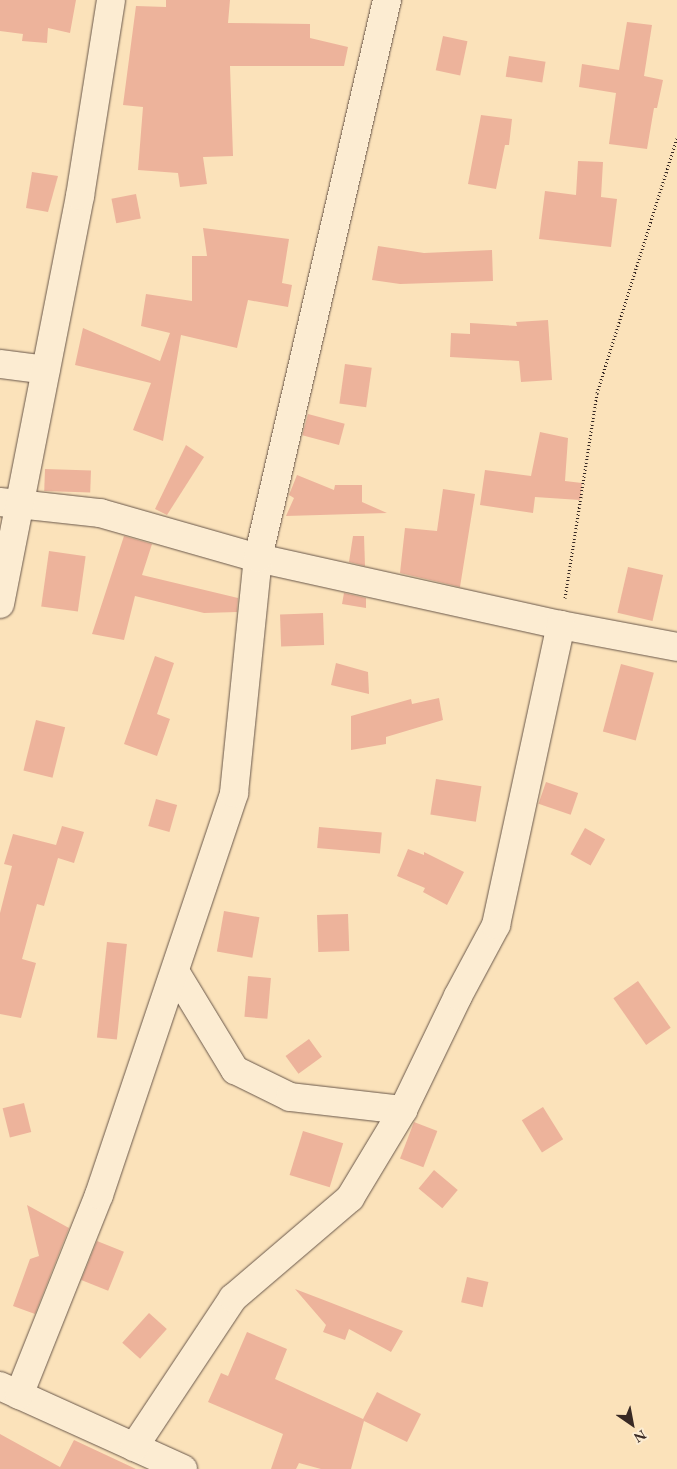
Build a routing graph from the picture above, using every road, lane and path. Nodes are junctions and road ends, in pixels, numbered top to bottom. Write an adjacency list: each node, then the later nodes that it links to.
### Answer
1 (111, 0): 5 (street)
2 (388, 0): 7 (street)
3 (677, 138): 9 (path)
4 (0, 364): 5 (street)
5 (46, 370): 6 (street)
6 (10, 502): 7 (street); 8 (street)
7 (258, 558): 9 (street); 11 (street)
8 (0, 604)
9 (560, 625): 10 (street); 12 (street)
10 (677, 647)
11 (176, 972): 12 (street); 13 (street)
12 (403, 1110): 14 (street)
13 (10, 1391): 14 (street)
14 (134, 1447): 15 (street)
15 (183, 1469)

